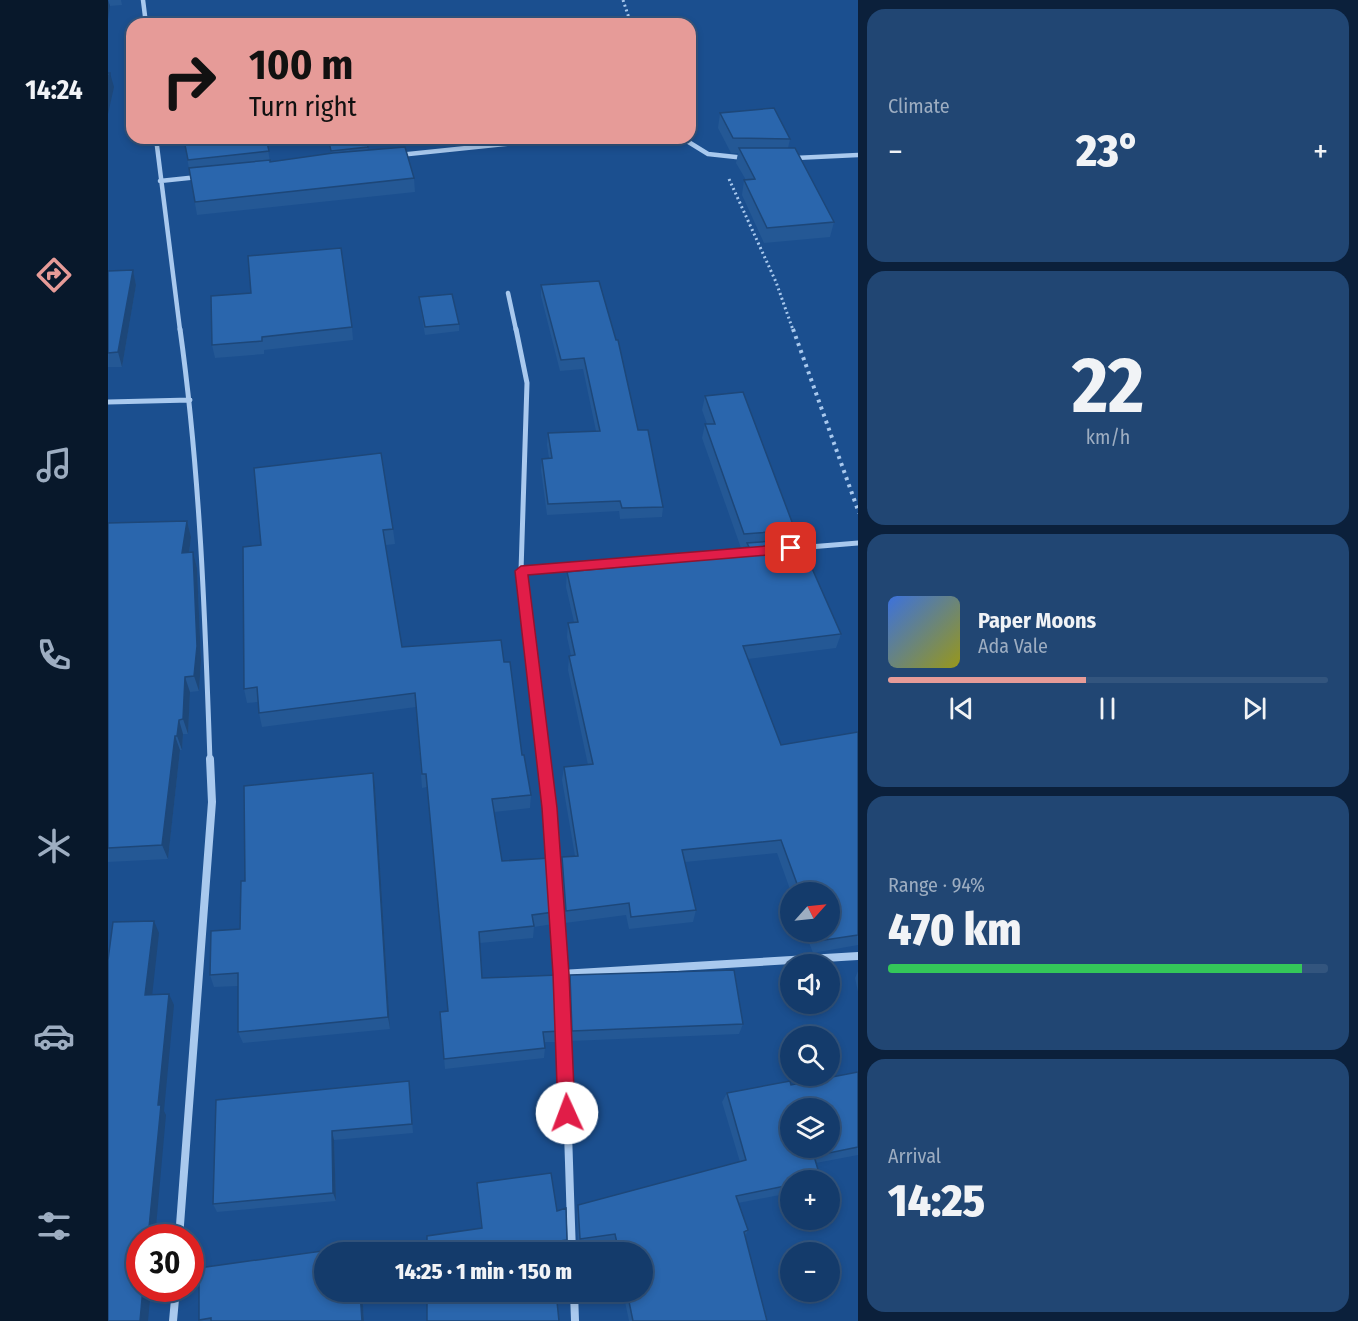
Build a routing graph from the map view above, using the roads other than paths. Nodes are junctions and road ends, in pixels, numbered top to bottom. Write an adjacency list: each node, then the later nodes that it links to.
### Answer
1 (143, 0): 2 (street)
2 (145, 18)
3 (157, 144): 11 (street)
4 (508, 144): 7 (street)
5 (692, 144): 8 (street)
6 (858, 155): 9 (street)
7 (397, 156)
8 (755, 158)
9 (786, 158)
10 (207, 176): 11 (street)
11 (160, 181): 13 (street)
12 (508, 293): 18 (street)
13 (190, 400): 14 (street); 21 (street)
14 (108, 402)
15 (858, 543): 16 (street)
16 (789, 549)
17 (707, 555): 18 (street)
18 (521, 571): 20 (street)
19 (858, 956): 20 (street)
20 (561, 974): 22 (street)
21 (180, 1224)
22 (572, 1242)
23 (175, 1302): 25 (street)
24 (574, 1302): 26 (street)
25 (173, 1321)
26 (575, 1321)

